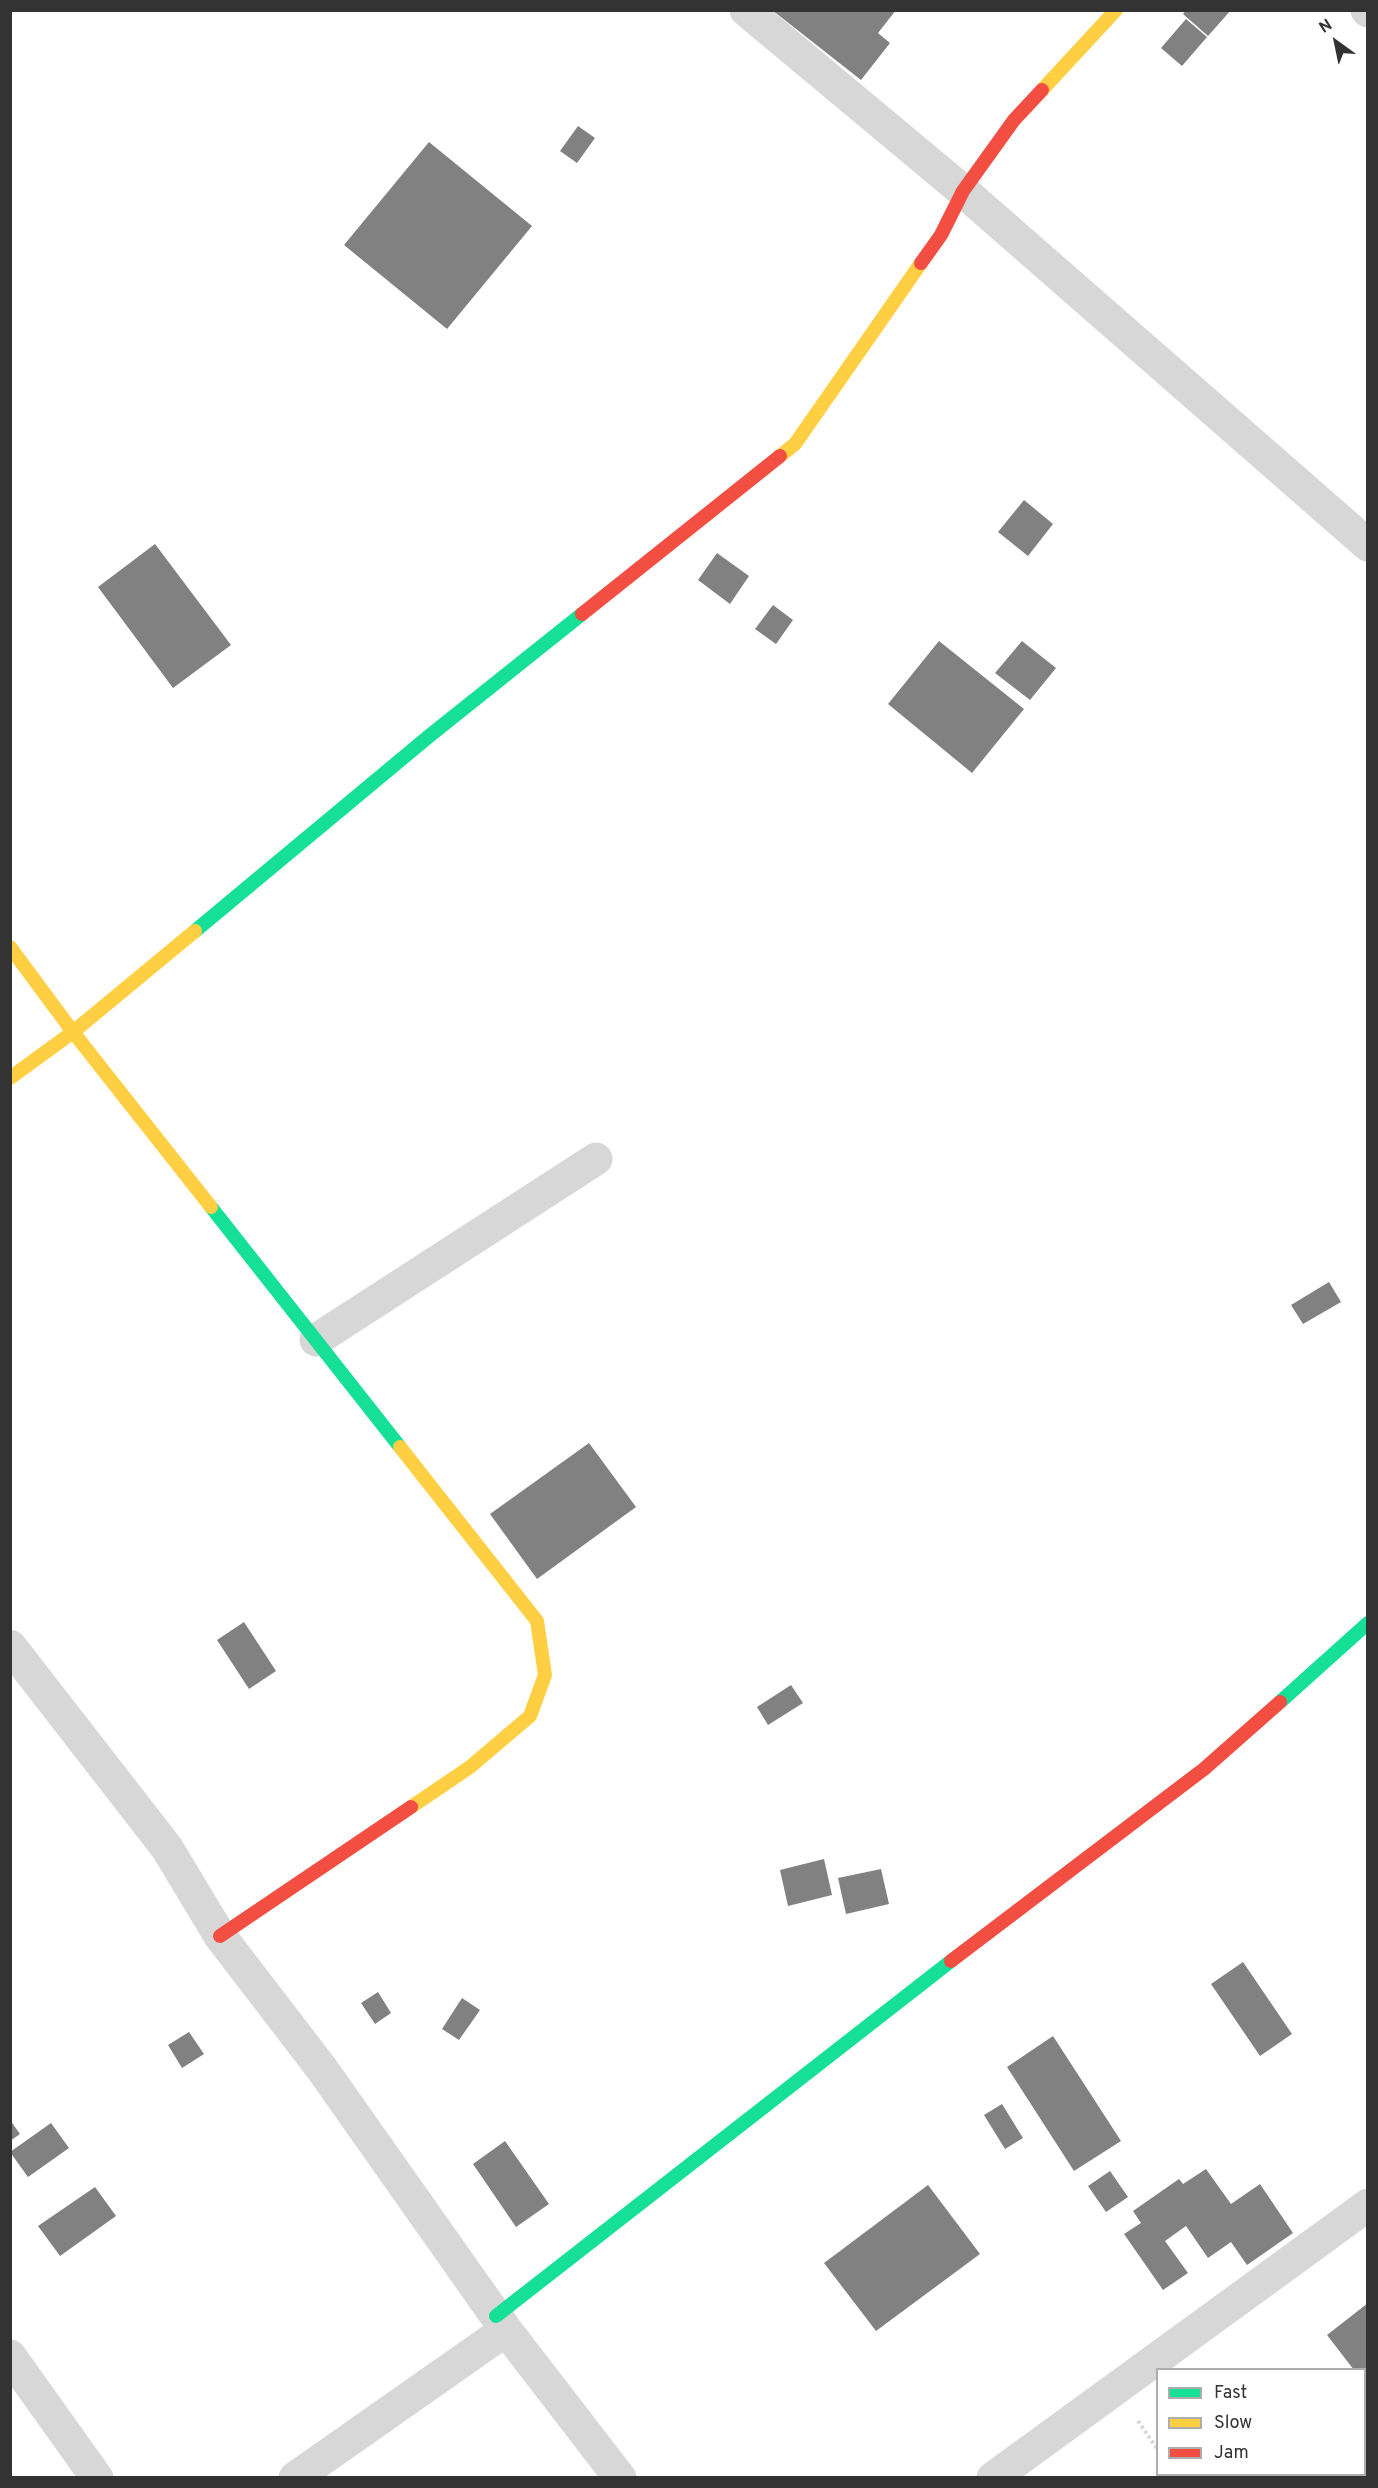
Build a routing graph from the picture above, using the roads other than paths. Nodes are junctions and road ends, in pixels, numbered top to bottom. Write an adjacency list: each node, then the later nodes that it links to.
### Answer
1 (746, 10): 3 (street)
2 (1116, 10): 3 (street)
3 (963, 191): 4 (street); 6 (street)
4 (1368, 546)
5 (10, 947): 6 (street)
6 (73, 1032): 7 (street); 9 (street)
7 (10, 1078)
8 (596, 1159): 9 (street)
9 (316, 1340): 12 (street)
10 (1368, 1623): 14 (street)
11 (10, 1646): 12 (street)
12 (220, 1936): 14 (street)
13 (1368, 2205): 19 (street)
14 (501, 2323): 17 (street); 18 (street)
15 (10, 2356): 16 (street)
16 (97, 2478)
17 (295, 2478)
18 (620, 2478)
19 (993, 2478)

